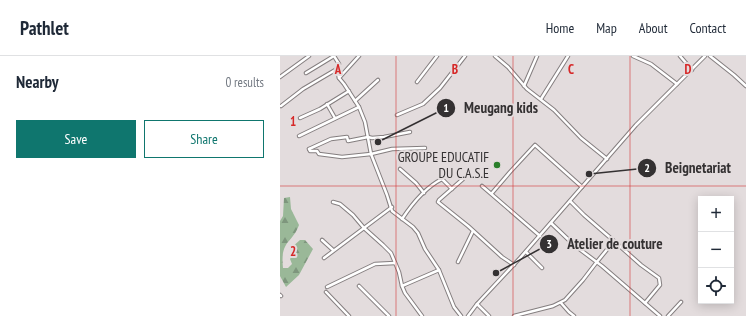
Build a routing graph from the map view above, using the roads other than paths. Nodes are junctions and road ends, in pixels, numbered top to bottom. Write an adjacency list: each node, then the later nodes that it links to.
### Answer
1 (309, 56): 17 (street)
2 (334, 56): 14 (street); 16 (street)
3 (359, 56): 18 (street)
4 (437, 56): 20 (street)
5 (465, 56): 30 (street)
6 (495, 56): 13 (street)
7 (537, 56): 22 (street)
8 (568, 56): 25 (street)
9 (633, 56): 21 (street)
10 (680, 56): 15 (street)
11 (705, 56): 15 (street)
12 (710, 56): 23 (street)
13 (500, 58): 22 (street)
14 (337, 69): 18 (street); 28 (street)
15 (692, 70): 21 (street)
16 (306, 73)
17 (280, 77)
18 (339, 78): 24 (street)
19 (378, 80): 26 (street)
20 (417, 82)
21 (677, 84): 38 (street)
22 (524, 86): 25 (street)
23 (746, 86)
24 (349, 91): 26 (street); 27 (street)
25 (541, 99): 38 (street)
26 (355, 101): 29 (street)
27 (327, 104): 31 (street); 32 (street)
28 (281, 106)
29 (359, 107): 32 (street); 35 (street)
30 (398, 115)
31 (300, 118)
32 (335, 118): 34 (street)
33 (410, 132): 35 (street)
34 (299, 136)
35 (368, 137): 37 (street); 37 (street)
36 (426, 148): 37 (street)
37 (371, 154): 48 (street)
38 (607, 159): 43 (street)
39 (400, 169): 44 (street)
40 (463, 179): 42 (street)
41 (482, 186): 45 (street)
42 (452, 188): 44 (street); 52 (street)
43 (582, 188): 45 (street); 46 (street)
44 (424, 193): 49 (street)
45 (492, 193): 53 (street)
46 (570, 201): 50 (street); 55 (street)
47 (333, 202): 51 (street)
48 (392, 207): 49 (street); 51 (street)
49 (402, 219): 64 (street)
50 (551, 223): 53 (street); 61 (street)
51 (364, 228): 56 (street); 60 (street)
52 (474, 231): 59 (street); 62 (street)
53 (540, 236): 57 (street)
54 (322, 240): 56 (street)
55 (614, 241): 61 (street); 71 (street)
56 (333, 250): 58 (street)
57 (526, 252): 62 (street); 63 (street)
58 (324, 258)
59 (458, 262)
60 (395, 263): 66 (street); 67 (street)
61 (596, 263): 70 (street); 71 (street)
62 (514, 265): 72 (street)
63 (542, 268)
64 (439, 270): 66 (street); 76 (street)
65 (359, 286): 74 (street)
66 (402, 286): 75 (street)
67 (327, 287)
68 (326, 292): 73 (street)
69 (681, 302): 82 (street)
70 (561, 303): 79 (street); 80 (street)
71 (646, 303): 81 (street)
72 (477, 304): 77 (street); 78 (street)
73 (349, 316)
74 (389, 316)
75 (422, 316)
76 (461, 316)
77 (468, 316)
78 (489, 316)
79 (514, 316)
80 (574, 316)
81 (660, 316)
82 (668, 316)

